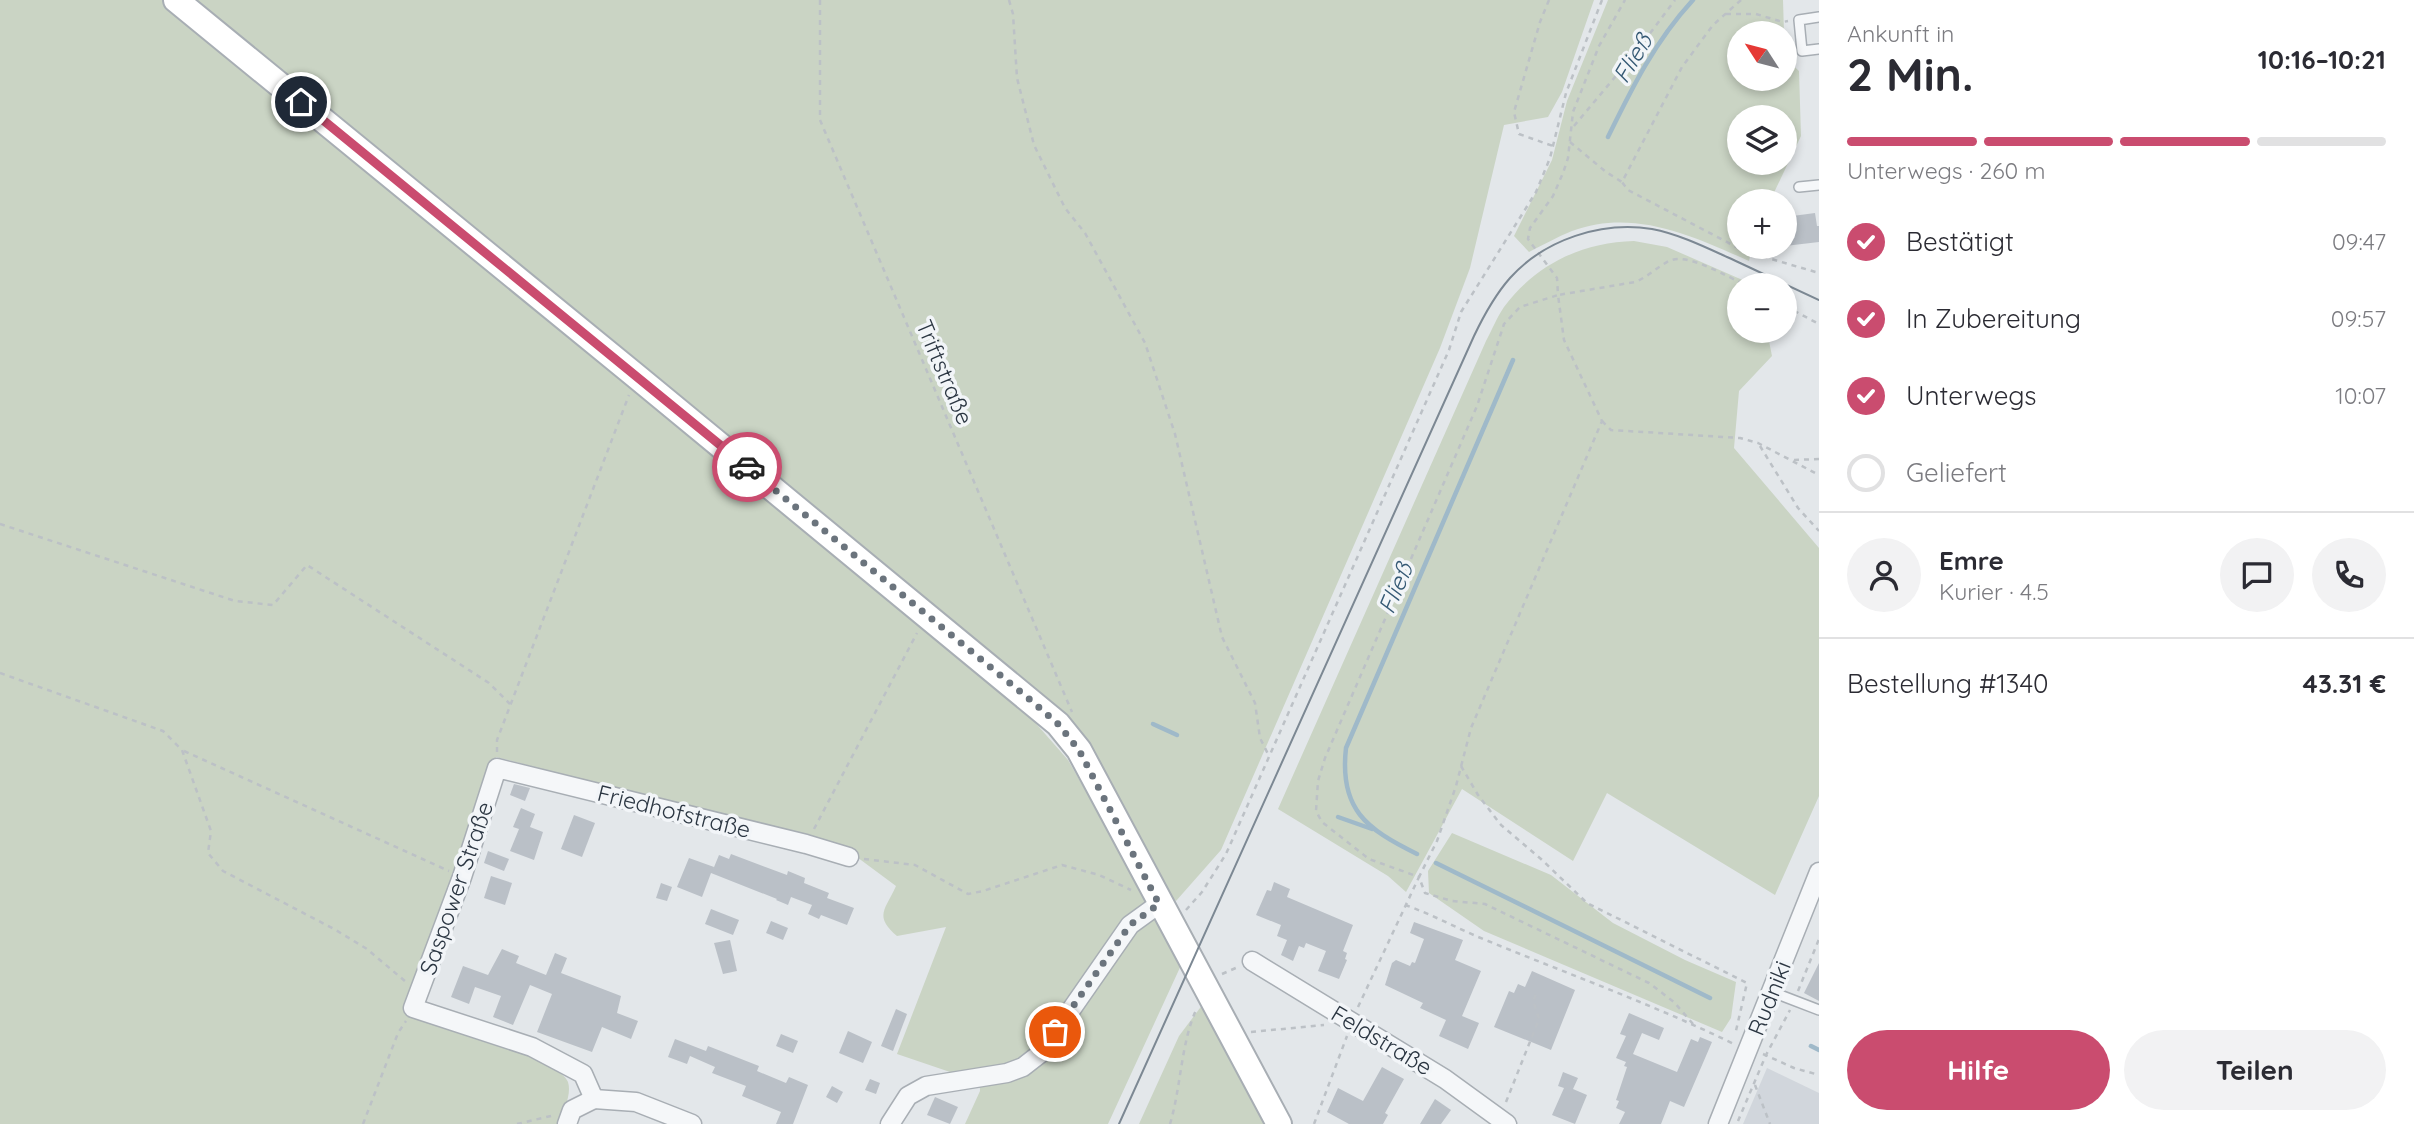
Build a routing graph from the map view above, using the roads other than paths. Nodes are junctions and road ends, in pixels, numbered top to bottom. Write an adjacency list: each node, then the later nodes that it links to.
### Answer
1 (176, 0): 10 (street)
2 (1819, 17): 3 (lane); 4 (lane)
3 (1819, 24)
4 (1819, 49)
5 (1819, 185): 6 (lane)
6 (1799, 187)
7 (497, 768): 8 (street, Friedhofstraße); 14 (street, Saspower Straße)
8 (849, 857)
9 (1819, 872): 12 (street, Rudniki)
10 (1166, 914): 18 (street); 19 (street)
11 (1252, 961): 16 (street, Feldstraße)
12 (1772, 992): 13 (lane); 20 (street, Rudniki)
13 (1819, 1010)
14 (594, 1099): 15 (street); 17 (street)
15 (570, 1117)
16 (1503, 1121)
17 (692, 1124)
18 (890, 1124)
19 (1279, 1124)
20 (1718, 1124)

